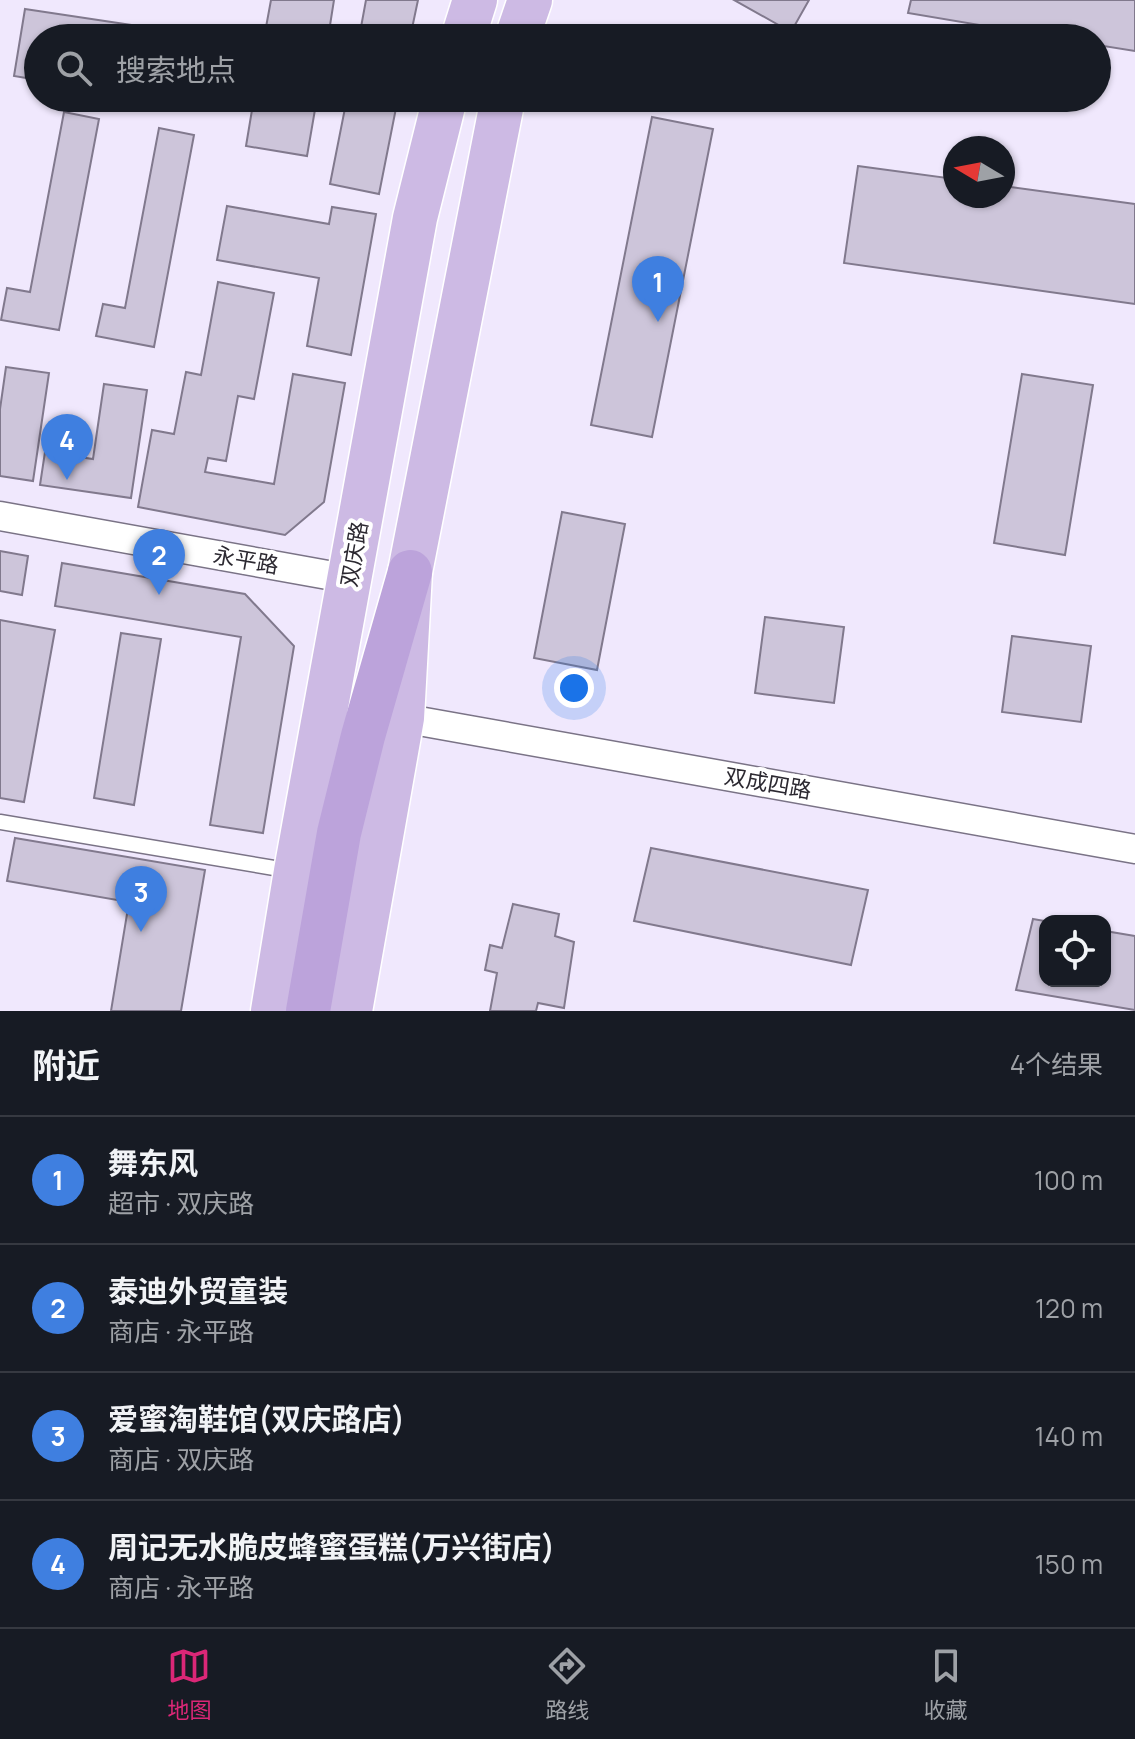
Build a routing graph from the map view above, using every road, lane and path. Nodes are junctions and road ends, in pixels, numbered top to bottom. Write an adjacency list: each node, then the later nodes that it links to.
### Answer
1 (475, 0): 3 (main road)
2 (530, 0): 4 (main road)
3 (467, 24)
4 (522, 24)
5 (442, 112): 9 (main road, 双庆路)
6 (500, 112): 8 (main road)
7 (0, 516): 9 (street, 永平路)
8 (410, 572): 10 (main road); 15 (highway)
9 (350, 579): 13 (main road, 双庆路)
10 (402, 718): 12 (street, 双成四路); 16 (main road)
11 (0, 822): 13 (lane)
12 (1135, 849)
13 (296, 871): 14 (main road, 双庆路)
14 (273, 1011)
15 (308, 1011)
16 (350, 1011)

